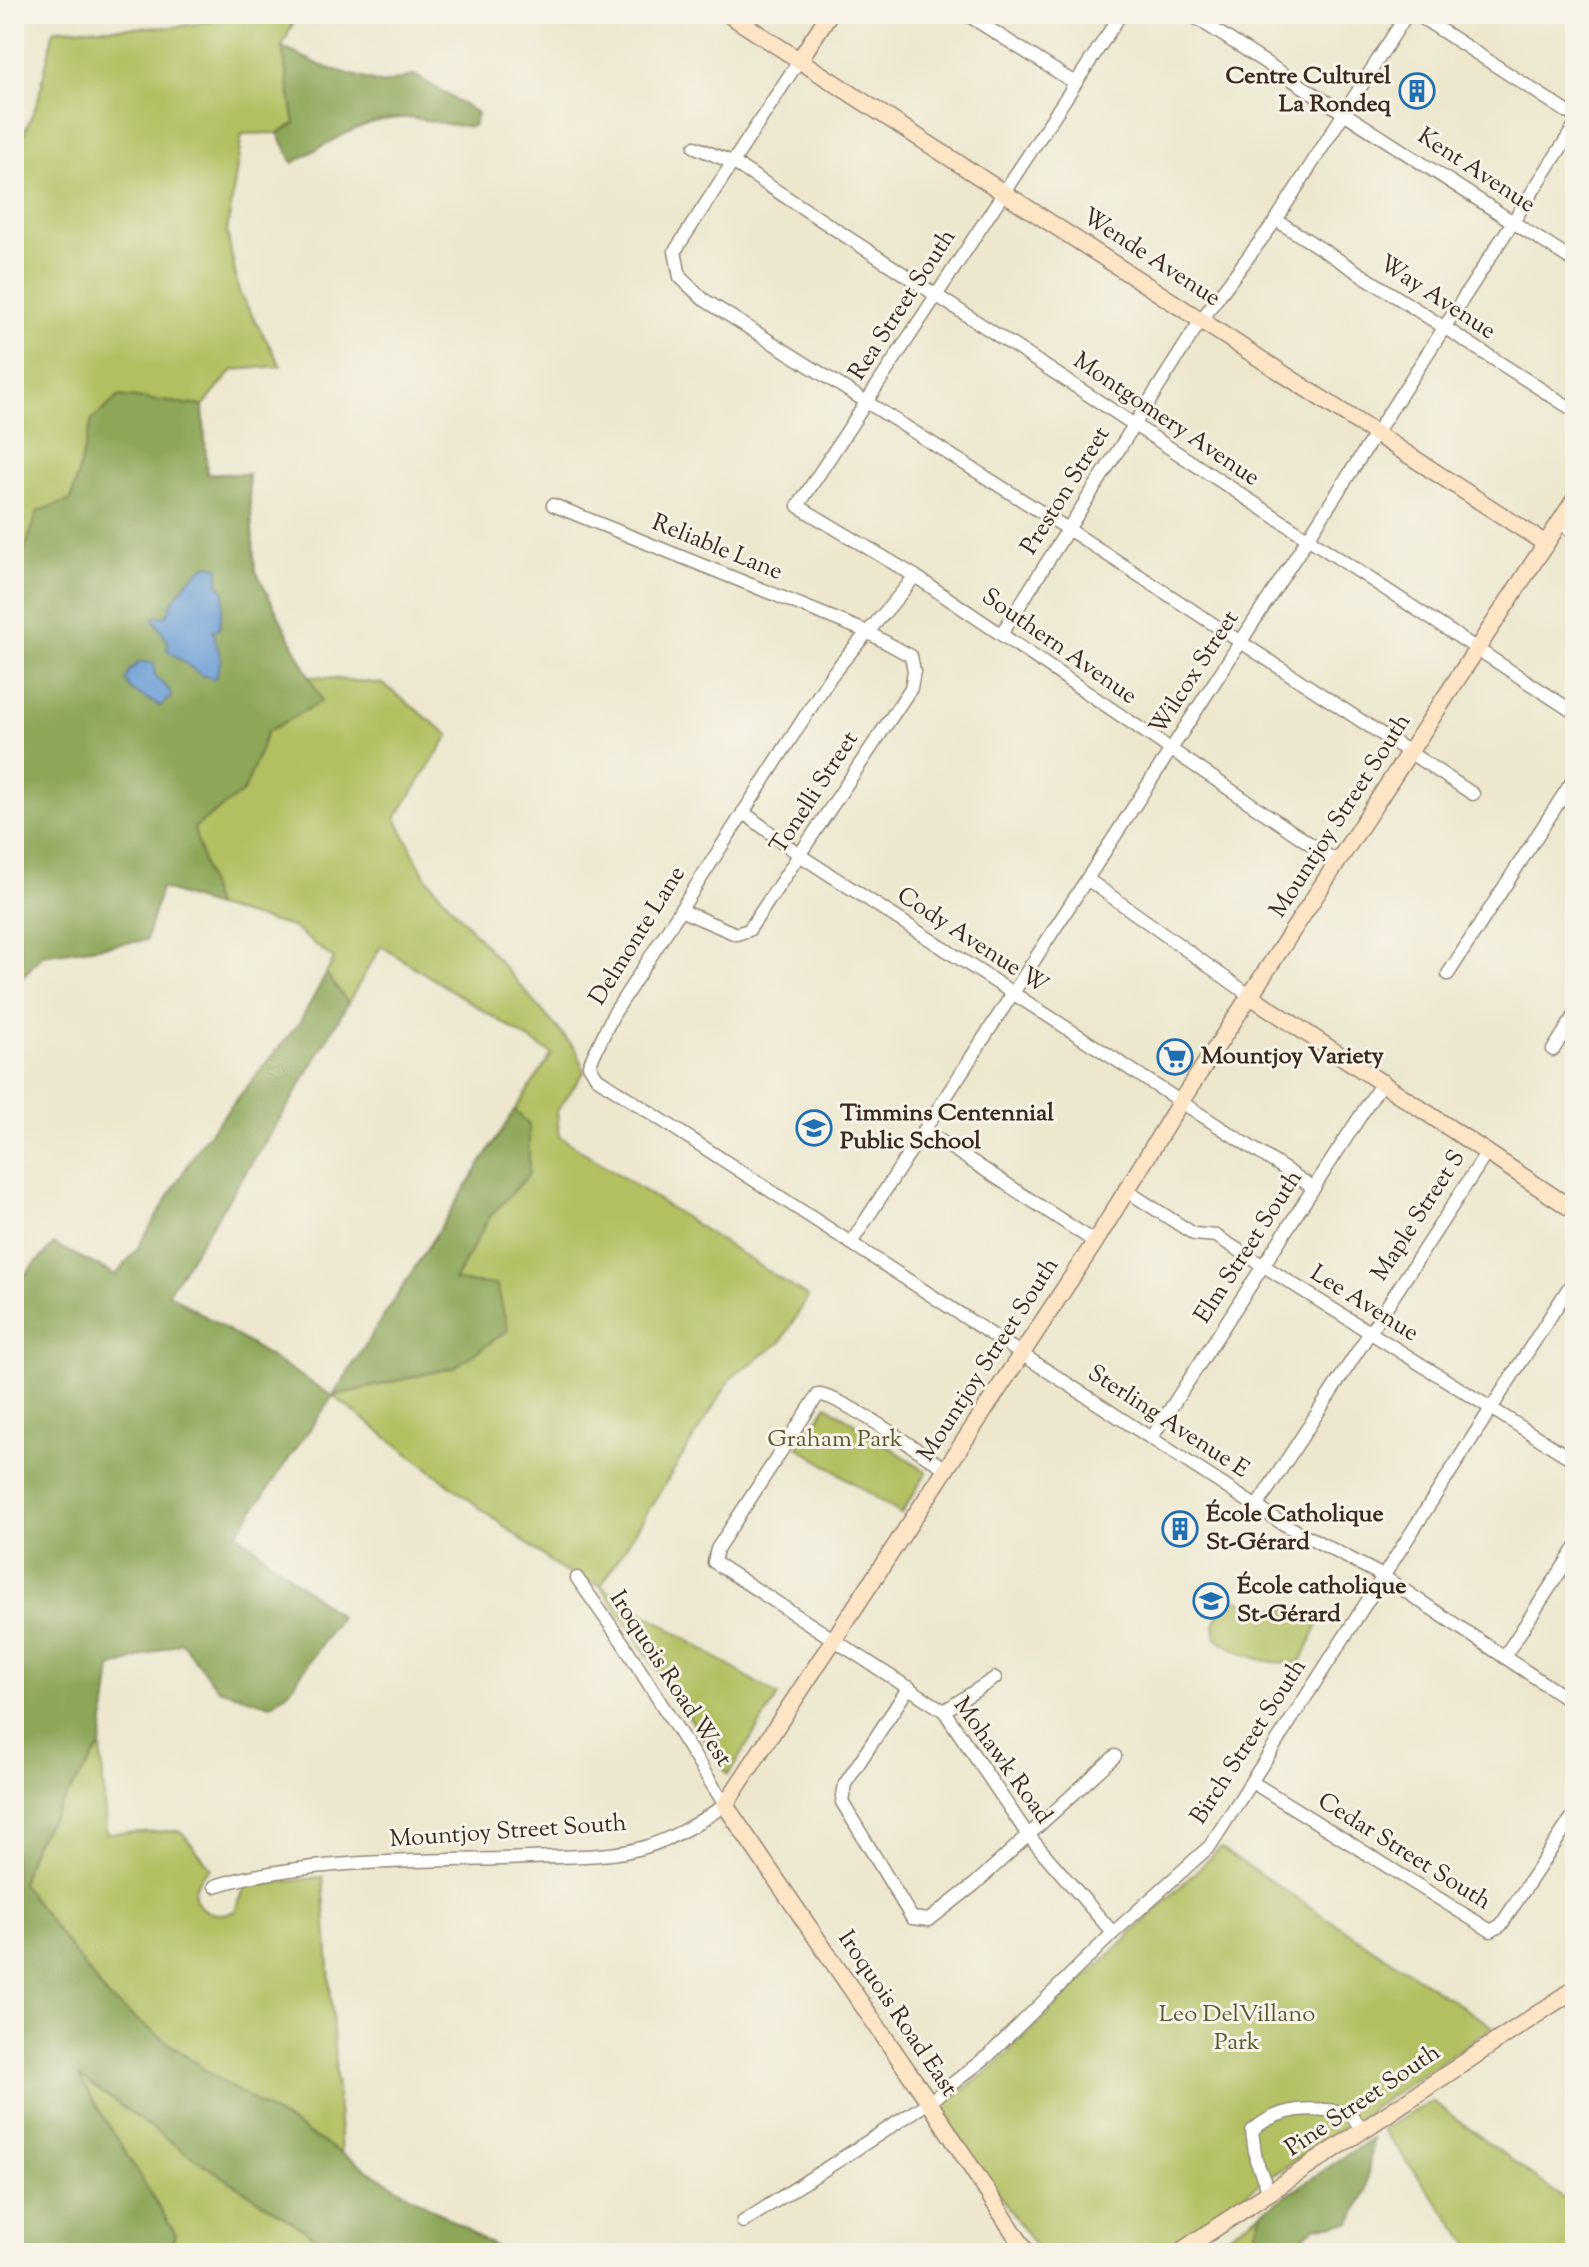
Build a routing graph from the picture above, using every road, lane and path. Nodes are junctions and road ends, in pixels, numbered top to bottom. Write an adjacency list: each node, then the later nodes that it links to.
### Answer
1 (728, 14): 8 (street, Wende Avenue)
2 (829, 14): 8 (street)
3 (966, 14): 9 (street)
4 (1121, 14): 9 (street, Rea Street South)
5 (1190, 14): 10 (street, Kent Avenue)
6 (1407, 14): 10 (street, Preston Street)
7 (1416, 14): 11 (street)
8 (800, 59): 14 (street); 15 (street, Wende Avenue)
9 (1075, 83): 15 (street, Rea Street South)
10 (1344, 112): 16 (street, Preston Street); 17 (street, Kent Avenue)
11 (1575, 117)
12 (1575, 126): 17 (street, Wilcox Street)
13 (695, 147): 14 (street, Montgomery Avenue)
14 (734, 163): 19 (street, Montgomery Avenue); 22 (street)
15 (1004, 191): 19 (street, Rea Street South); 20 (street, Wende Avenue)
16 (1276, 220): 20 (street, Preston Street); 21 (street, Way Avenue)
17 (1514, 221): 18 (street, Kent Avenue); 21 (street, Wilcox Street)
18 (1575, 262)
19 (935, 294): 22 (street, Rea Street South); 24 (street, Montgomery Avenue)
20 (1201, 320): 24 (street, Preston Street); 25 (street, Wende Avenue)
21 (1444, 329): 23 (street, Way Avenue); 25 (street, Wilcox Street)
22 (867, 402): 29 (street); 33 (street, Rea Street South)
23 (1575, 411)
24 (1134, 425): 29 (street, Preston Street); 31 (street, Montgomery Avenue)
25 (1377, 432): 31 (street, Wilcox Street); 32 (street, Wende Avenue)
26 (1575, 499): 28 (street, Mountjoy Street South)
27 (553, 505): 34 (street, Reliable Lane)
28 (1560, 523): 30 (street); 32 (street, Mountjoy Street South)
29 (1068, 529): 35 (street, Preston Street); 36 (street)
30 (1575, 532)
31 (1307, 540): 36 (street, Wilcox Street); 37 (street, Montgomery Avenue)
32 (1546, 544): 37 (street, Mountjoy Street South)
33 (915, 576): 34 (street, Delmonte Lane); 35 (street, Southern Avenue)
34 (865, 631): 43 (street, Delmonte Lane); 44 (street, Tonelli Street)
35 (1002, 633): 39 (street, Southern Avenue)
36 (1241, 641): 39 (street, Wilcox Street); 40 (street)
37 (1477, 650): 38 (street, Montgomery Avenue); 40 (street, Mountjoy Street South)
38 (1575, 713)
39 (1170, 751): 45 (street, Southern Avenue); 46 (street, Wilcox Street)
40 (1410, 753): 42 (street); 45 (street, Mountjoy Street South)
41 (1575, 777): 48 (street)
42 (1473, 794)
43 (743, 812): 44 (street, Cody Avenue W); 47 (street, Delmonte Lane)
44 (801, 856): 47 (street, Tonelli Street); 49 (street, Cody Avenue W)
45 (1337, 862): 50 (street, Mountjoy Street South)
46 (1087, 879): 49 (street, Wilcox Street); 50 (street)
47 (680, 910): 61 (street, Delmonte Lane)
48 (1448, 974)
49 (1013, 994): 54 (street, Cody Avenue W); 55 (street, Wilcox Street)
50 (1252, 997): 53 (street); 54 (street, Mountjoy Street South)
51 (1575, 1015): 52 (street)
52 (1553, 1050)
53 (1383, 1081): 56 (street); 57 (street, Elm Street South)
54 (1181, 1101): 57 (street, Cody Avenue W); 58 (street, Mountjoy Street South)
55 (924, 1130): 60 (street); 61 (street, Wilcox Street)
56 (1488, 1151): 59 (street); 64 (street, Maple Street S)
57 (1314, 1188): 62 (street, Elm Street South)
58 (1127, 1191): 60 (street, Mountjoy Street South); 62 (street, Lee Avenue)
59 (1575, 1211)
60 (1095, 1242): 65 (street, Mountjoy Street South)
61 (851, 1243): 65 (street, Sterling Avenue E)
62 (1263, 1265): 64 (street, Lee Avenue); 67 (street, Elm Street South)
63 (1575, 1278): 66 (street, Birch Street South)
64 (1368, 1334): 66 (street, Lee Avenue); 70 (street, Maple Street S)
65 (1022, 1353): 67 (street, Sterling Avenue E); 69 (street, Mountjoy Street South)
66 (1492, 1407): 68 (street, Lee Avenue); 72 (street, Birch Street South)
67 (1152, 1437): 70 (street, Sterling Avenue E)
68 (1575, 1461)
69 (946, 1469): 74 (street, Mountjoy Street South); 74 (street, Mohawk Road)
70 (1257, 1506): 72 (street, Sterling Avenue E)
71 (1575, 1549): 75 (street)
72 (1381, 1575): 75 (street, Sterling Avenue E); 81 (street, Birch Street South)
73 (577, 1578): 82 (street, Iroquois Road West)
74 (835, 1639): 77 (street, Mohawk Road); 82 (street, Mountjoy Street South)
75 (1504, 1657): 78 (street, Sterling Avenue E)
76 (995, 1678): 79 (street)
77 (909, 1687): 79 (street, Mohawk Road); 84 (street)
78 (1575, 1704)
79 (944, 1711): 84 (street, Mohawk Road)
80 (1115, 1756): 84 (street)
81 (1252, 1782): 83 (street, Cedar Street South); 86 (street, Birch Street South)
82 (725, 1805): 85 (street, Mountjoy Street South); 88 (street, Iroquois Road East)
83 (1575, 1813)
84 (1028, 1835): 86 (street, Mohawk Road)
85 (215, 1886)
86 (1113, 1933): 88 (street, Birch Street South)
87 (1575, 1989): 89 (street, Pine Street South)
88 (929, 2102): 91 (street, Birch Street South); 92 (street, Iroquois Road East)
89 (1362, 2130): 90 (street, Pine Street South); 90 (street)
90 (1269, 2193): 93 (street, Pine Street South)
91 (743, 2222)
92 (1027, 2253)
93 (1178, 2253)

